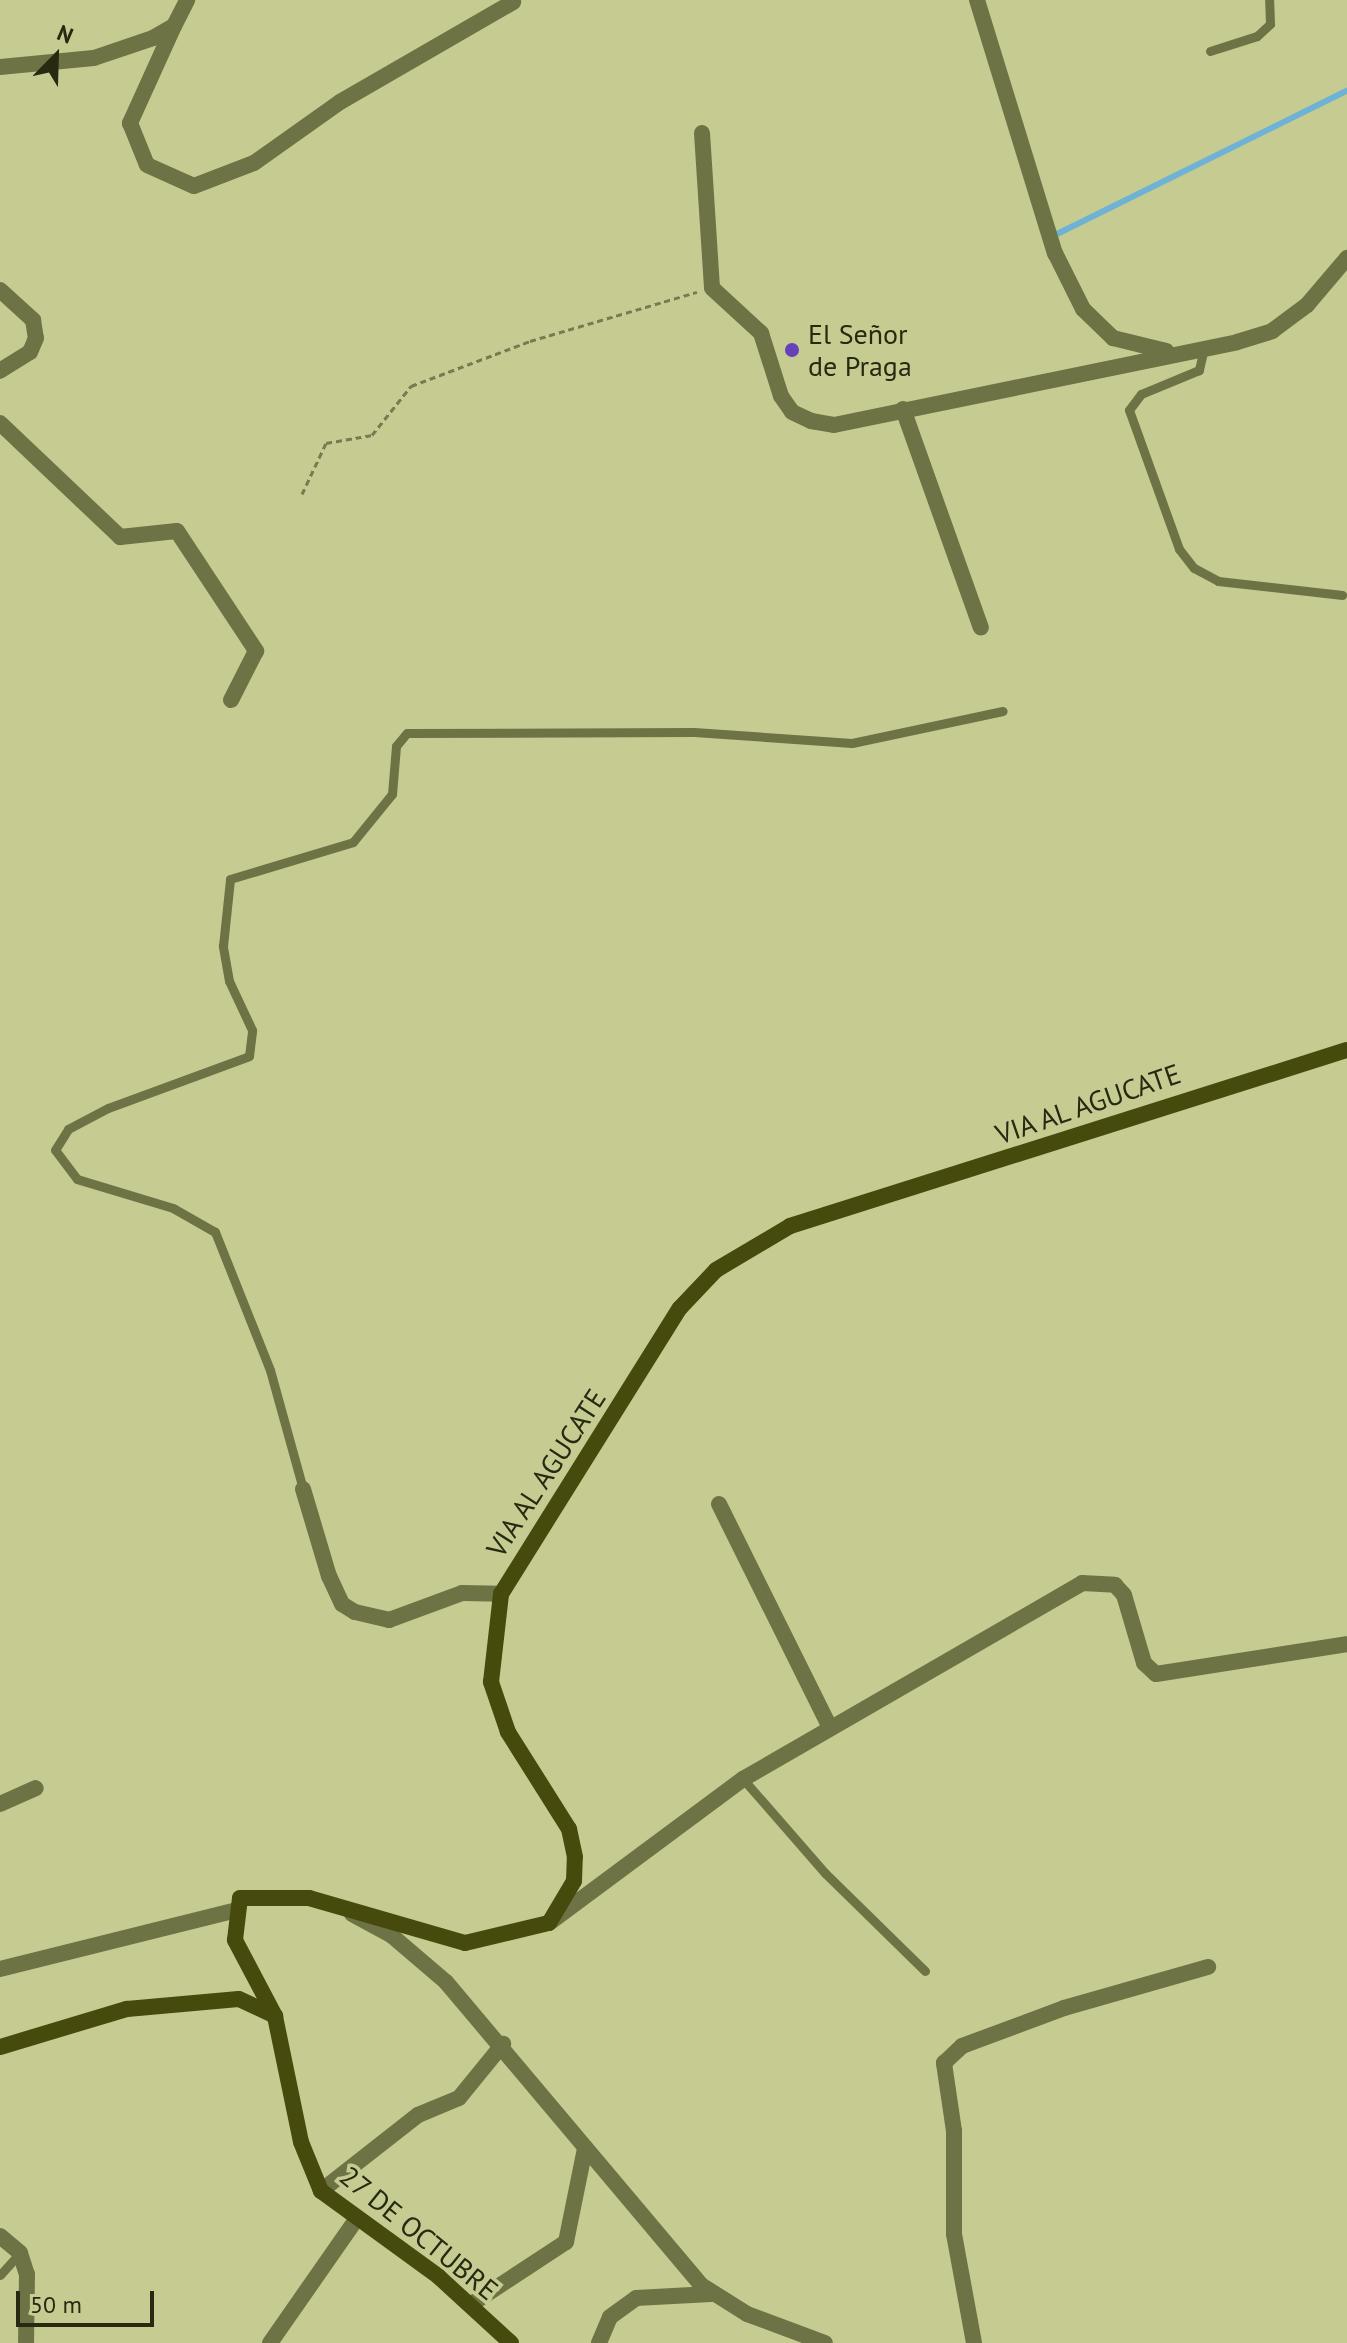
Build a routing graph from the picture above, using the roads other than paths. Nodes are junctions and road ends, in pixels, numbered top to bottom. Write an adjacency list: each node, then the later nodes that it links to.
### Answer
1 (187, 0): 5 (street)
2 (977, 0): 11 (street)
3 (1269, 0): 6 (lane)
4 (513, 2): 5 (street)
5 (174, 26): 7 (street)
6 (1210, 51)
7 (0, 67)
8 (702, 133): 13 (street)
9 (1347, 258): 11 (street)
10 (0, 290): 12 (street)
11 (1204, 348): 13 (street); 15 (lane)
12 (0, 371)
13 (903, 409): 16 (street)
14 (0, 423): 17 (street)
15 (1342, 595)
16 (981, 628)
17 (231, 700)
18 (1003, 711): 20 (lane)
19 (1347, 1050): 22 (street, VIA AL AGUCATE)
20 (303, 1489): 22 (street)
21 (719, 1504): 24 (street)
22 (501, 1594): 30 (street, VIA AL AGUCATE)
23 (1347, 1644): 24 (street)
24 (829, 1726): 25 (street)
25 (743, 1779): 30 (street); 33 (lane)
26 (36, 1788): 27 (street)
27 (0, 1804)
28 (344, 1910): 29 (street); 30 (street); 35 (street)
29 (233, 1911): 32 (street); 34 (street)
30 (549, 1923)
31 (1208, 1967): 50 (street)
32 (0, 1969)
33 (925, 1971)
34 (275, 2016): 36 (street); 38 (street, 27 DE OCTUBRE)
35 (503, 2044): 37 (street); 38 (street)
36 (0, 2047)
37 (585, 2149): 43 (street); 44 (street)
38 (321, 2191): 39 (street, 27 DE OCTUBRE)
39 (355, 2221): 44 (street, 27 DE OCTUBRE); 46 (street)
40 (0, 2236): 41 (street)
41 (20, 2253): 42 (lane); 45 (street)
42 (0, 2275)
43 (713, 2294): 48 (street); 49 (street)
44 (470, 2305): 47 (street, 27 DE OCTUBRE)
45 (26, 2343)
46 (270, 2343)
47 (511, 2343)
48 (599, 2343)
49 (825, 2343)
50 (974, 2343)

